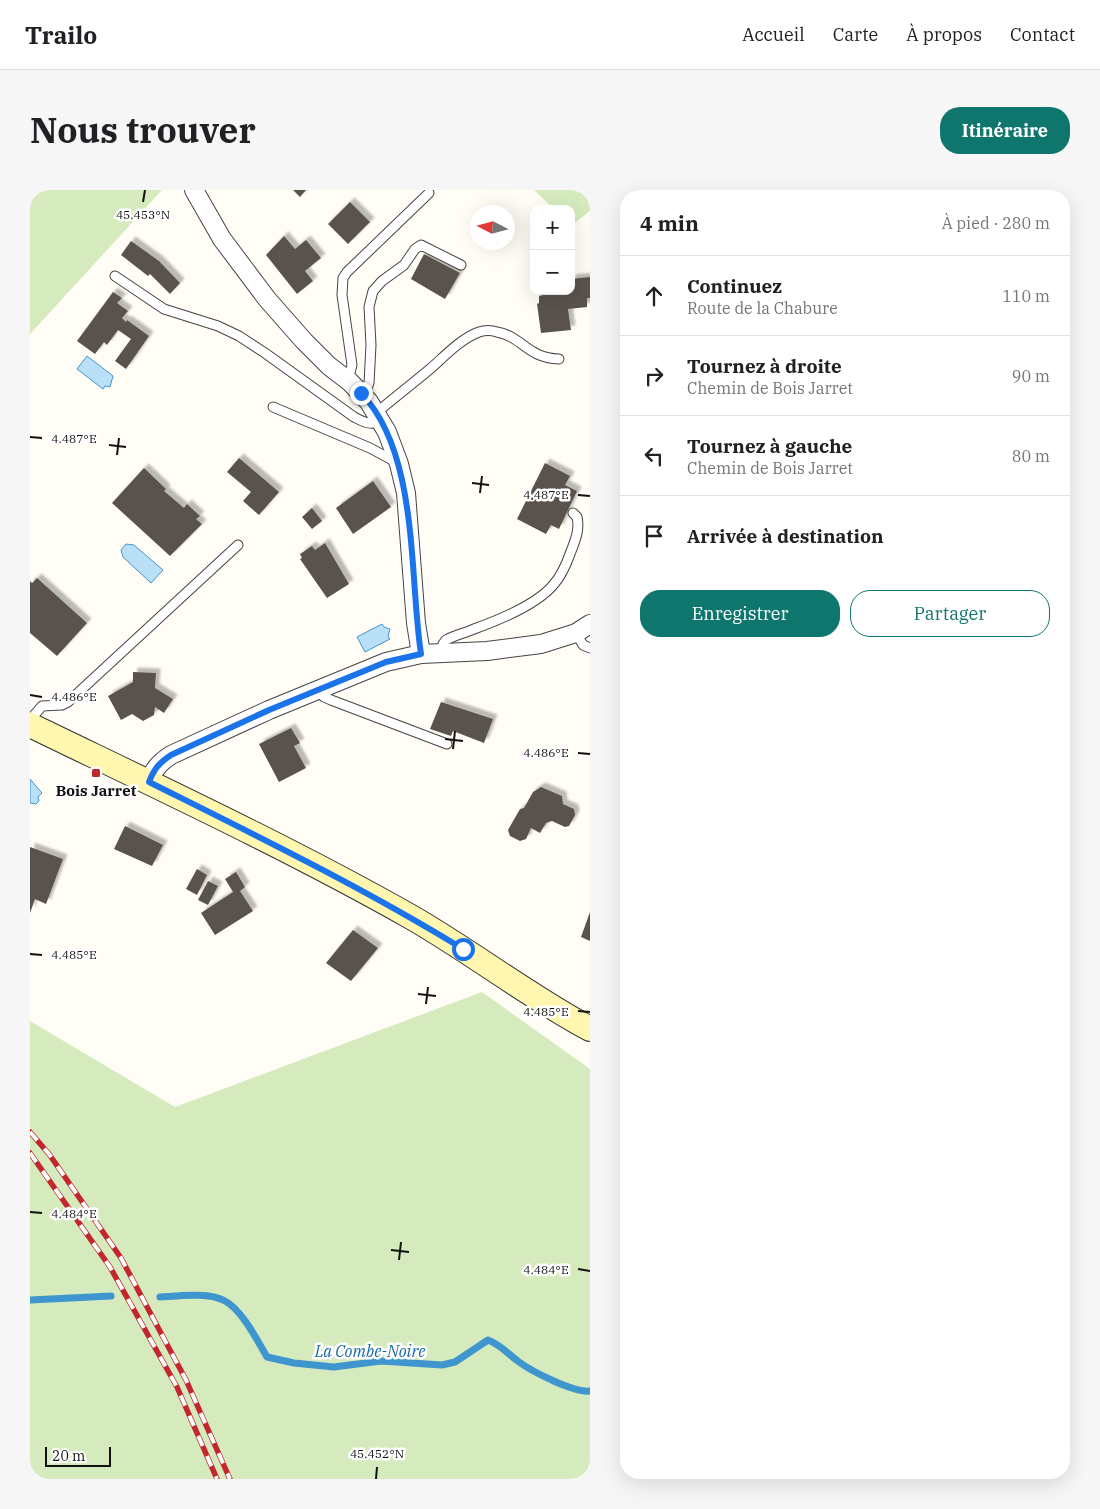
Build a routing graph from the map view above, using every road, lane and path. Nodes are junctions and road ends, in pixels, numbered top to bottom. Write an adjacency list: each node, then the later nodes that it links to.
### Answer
1 (194, 190): 6 (street)
2 (429, 192): 6 (lane)
3 (461, 265): 7 (lane)
4 (115, 276): 9 (lane)
5 (559, 359): 9 (lane)
6 (346, 379): 7 (street)
7 (361, 393): 9 (street)
8 (273, 407): 10 (lane)
9 (378, 417): 10 (street)
10 (399, 464): 16 (street)
11 (573, 514): 15 (lane)
12 (238, 545): 18 (lane)
13 (583, 628): 14 (lane); 15 (street)
14 (590, 648)
15 (443, 653): 16 (street)
16 (421, 654): 17 (street)
17 (319, 689): 20 (lane); 21 (street)
18 (30, 720)
19 (30, 725): 21 (main road)
20 (447, 744)
21 (149, 782): 22 (main road)
22 (590, 1029)

